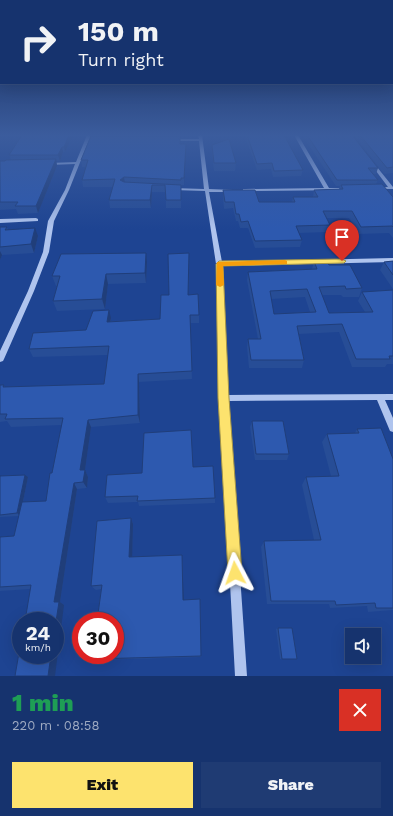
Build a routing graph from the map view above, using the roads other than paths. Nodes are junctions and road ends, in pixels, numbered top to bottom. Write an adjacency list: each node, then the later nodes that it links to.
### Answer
1 (75, 167): 15 (street)
2 (204, 167): 10 (street)
3 (314, 167): 8 (street)
4 (375, 167): 6 (street)
5 (370, 188): 6 (street)
6 (392, 188)
7 (170, 189): 10 (street)
8 (327, 189): 9 (street); 10 (street)
9 (355, 189)
10 (207, 191): 14 (street)
11 (36, 220): 12 (street)
12 (0, 221)
13 (393, 260): 14 (street)
14 (219, 264): 18 (street)
15 (0, 359)
16 (380, 397): 17 (street); 18 (street); 19 (street)
17 (393, 397)
18 (224, 398): 20 (street)
19 (393, 428)
20 (241, 676)

